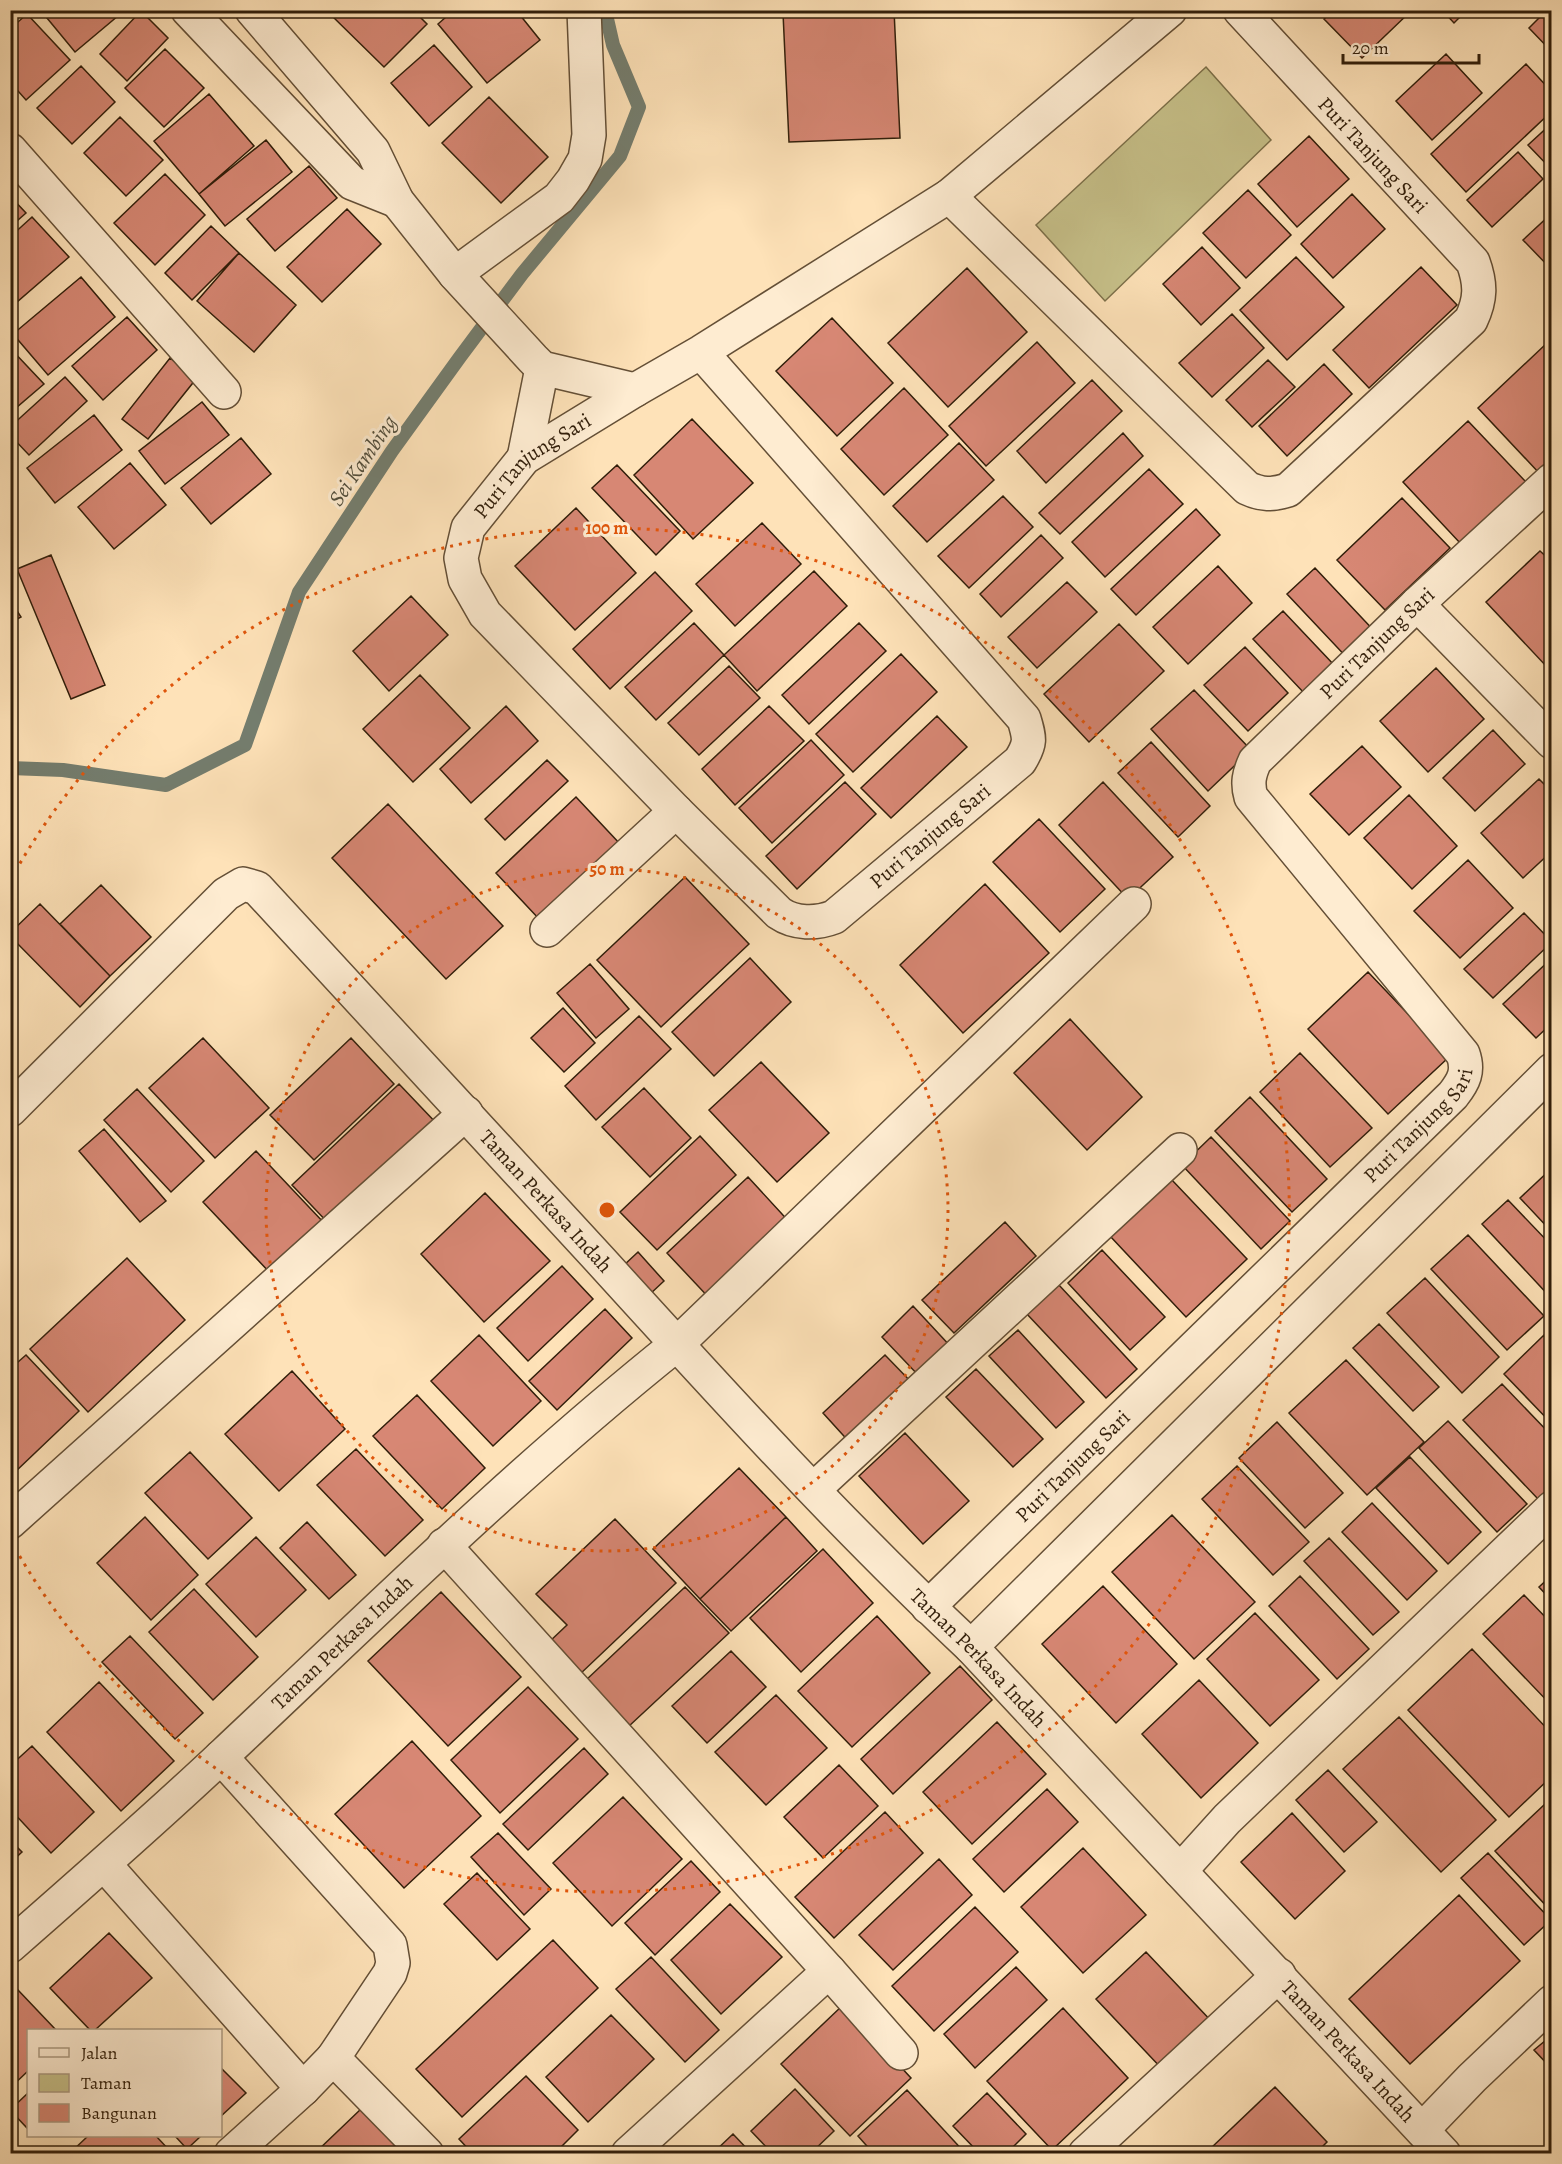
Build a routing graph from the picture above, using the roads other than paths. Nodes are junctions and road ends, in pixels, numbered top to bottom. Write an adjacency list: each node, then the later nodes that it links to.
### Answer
1 (188, 10): 8 (street)
2 (252, 10): 8 (street)
3 (584, 10): 9 (street)
4 (1170, 10): 7 (street, Puri Tanjung Sari)
5 (1240, 10): 7 (street, Puri Tanjung Sari)
6 (10, 150): 13 (street)
7 (949, 196): 10 (street, Puri Tanjung Sari)
8 (397, 201): 9 (street)
9 (455, 274): 11 (street)
10 (701, 352): 12 (street, Puri Tanjung Sari); 18 (street, Puri Tanjung Sari)
11 (531, 357): 12 (street); 14 (street)
12 (635, 390): 14 (street, Puri Tanjung Sari)
13 (224, 392)
14 (524, 458): 18 (street, Puri Tanjung Sari)
15 (1551, 480): 16 (street, Puri Tanjung Sari)
16 (1417, 604): 17 (street); 30 (street, Puri Tanjung Sari)
17 (1551, 742)
18 (676, 812): 20 (street)
19 (1134, 904): 25 (street)
20 (547, 930)
21 (1551, 1070): 31 (street)
22 (10, 1110): 23 (street, Taman Perkasa Indah)
23 (466, 1113): 25 (street, Taman Perkasa Indah); 28 (street)
24 (1180, 1150): 26 (street)
25 (676, 1344): 26 (street, Taman Perkasa Indah); 29 (street, Taman Perkasa Indah)
26 (814, 1489): 30 (street, Taman Perkasa Indah)
27 (1551, 1508): 34 (street)
28 (10, 1522)
29 (444, 1545): 32 (street, Taman Perkasa Indah); 36 (street)
30 (928, 1607): 31 (street, Taman Perkasa Indah)
31 (971, 1647): 34 (street, Taman Perkasa Indah)
32 (221, 1757): 33 (street, Taman Perkasa Indah); 40 (street)
33 (104, 1864): 35 (street, Taman Perkasa Indah); 41 (street)
34 (1180, 1871): 37 (street, Taman Perkasa Indah)
35 (10, 1946)
36 (829, 1971): 39 (street); 45 (street)
37 (1279, 1975): 42 (street, Taman Perkasa Indah); 46 (street, Taman Perkasa Indah)
38 (1551, 2002): 42 (street)
39 (901, 2053)
40 (333, 2058): 41 (street); 44 (street)
41 (303, 2089): 43 (street)
42 (1422, 2130): 47 (street, Taman Perkasa Indah)
43 (231, 2154)
44 (427, 2154)
45 (628, 2154)
46 (1085, 2154)
47 (1444, 2154)

